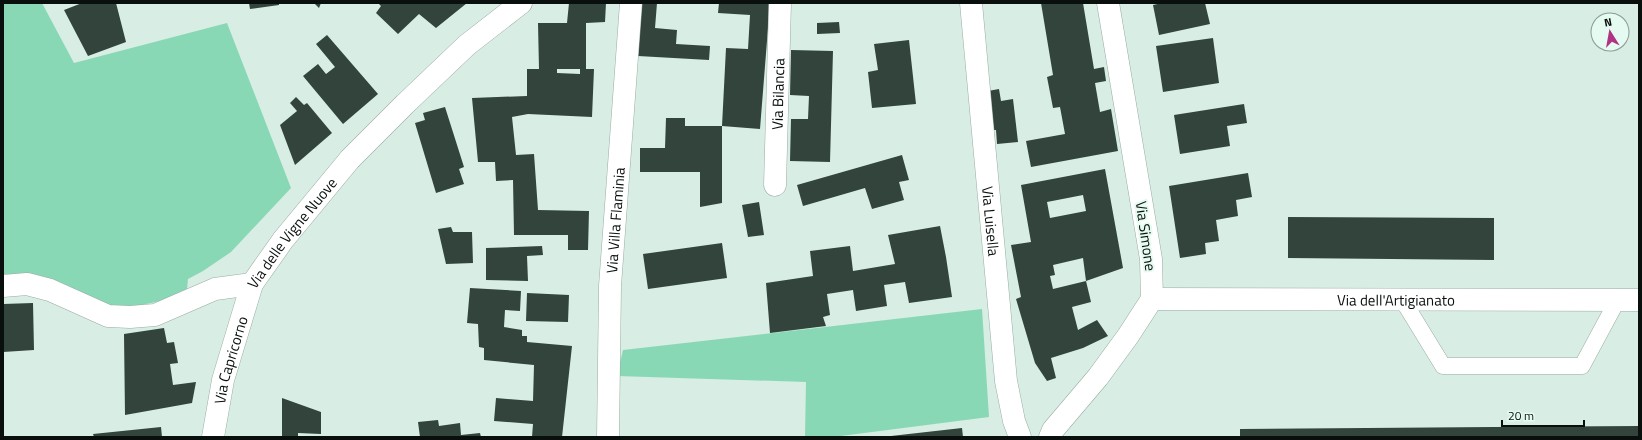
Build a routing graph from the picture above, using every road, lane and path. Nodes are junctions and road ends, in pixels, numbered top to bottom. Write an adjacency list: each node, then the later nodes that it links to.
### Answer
1 (521, 3): 7 (street, Via delle Vigne Nuove)
2 (631, 3): 13 (street, Via Villa Flaminia)
3 (780, 3): 6 (street, Via Bilancia)
4 (971, 3): 14 (street, Via Luisella)
5 (1108, 3): 9 (street, Via Simone)
6 (775, 185)
7 (252, 284): 8 (street, Via delle Vigne Nuove); 12 (street, Via Capricorno)
8 (3, 286)
9 (1152, 299): 10 (street, Via dell'Artigianato); 15 (street)
10 (1402, 299): 11 (street, Via dell'Artigianato); 11 (lane)
11 (1628, 300)
12 (213, 437)
13 (608, 437)
14 (1020, 437)
15 (1050, 437)

